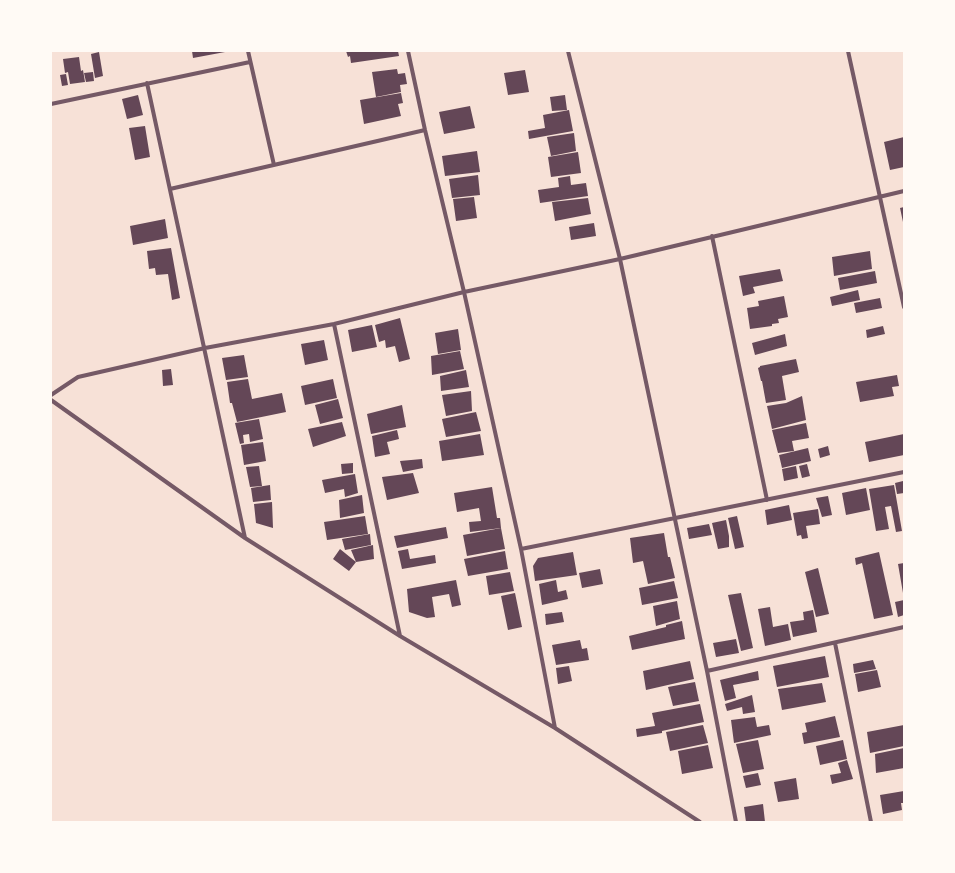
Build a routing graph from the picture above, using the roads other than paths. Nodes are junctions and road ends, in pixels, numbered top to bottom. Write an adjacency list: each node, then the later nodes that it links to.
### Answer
1 (248, 51): 5 (street)
2 (408, 51): 8 (street)
3 (568, 51): 14 (street)
4 (848, 51): 12 (street)
5 (250, 62): 6 (street); 9 (street)
6 (148, 83): 7 (street); 10 (street)
7 (51, 104)
8 (425, 130): 9 (street); 15 (street)
9 (274, 165): 10 (street)
10 (170, 189): 18 (street)
11 (904, 191): 12 (street)
12 (880, 196): 13 (street); 16 (street)
13 (712, 236): 14 (street); 22 (street)
14 (620, 258): 15 (street); 23 (street)
15 (464, 292): 17 (street); 25 (street)
16 (904, 307)
17 (334, 324): 18 (street); 27 (street)
18 (205, 348): 19 (street); 24 (street)
19 (51, 395)
20 (51, 400): 24 (street)
21 (904, 472): 22 (street)
22 (767, 500): 23 (street)
23 (675, 518): 25 (street); 29 (street)
24 (245, 538): 27 (street)
25 (521, 549): 30 (street)
26 (904, 627): 28 (street)
27 (400, 636): 30 (street)
28 (835, 643): 29 (street); 33 (street)
29 (707, 671): 32 (street)
30 (555, 728): 31 (street)
31 (700, 822)
32 (736, 822)
33 (871, 822)

